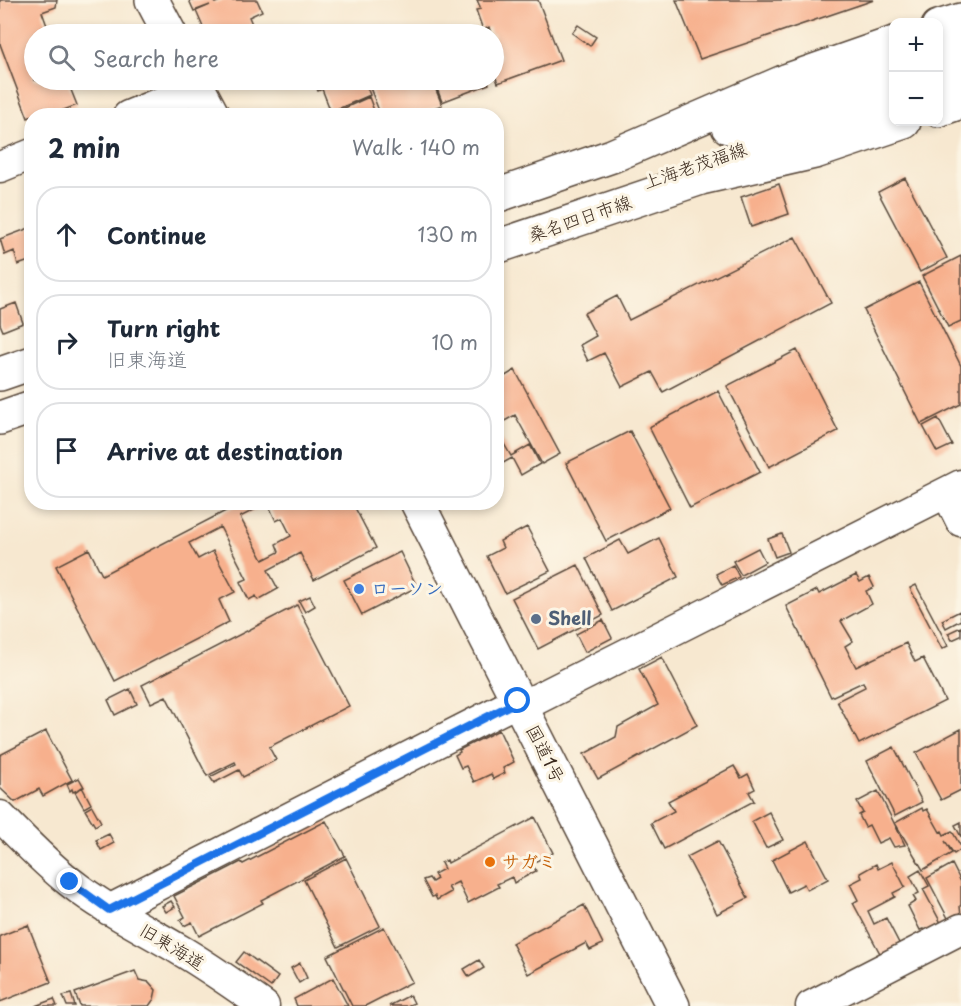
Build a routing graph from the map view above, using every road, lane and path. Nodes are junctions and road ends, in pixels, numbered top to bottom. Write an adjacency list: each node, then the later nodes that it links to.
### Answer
1 (152, 0): 3 (main road)
2 (961, 20): 4 (main road)
3 (165, 24)
4 (943, 26)
5 (889, 45): 21 (main road)
6 (961, 47): 7 (main road)
7 (943, 54)
8 (891, 72): 22 (main road, 上海老茂福線)
9 (961, 75): 10 (main road)
10 (943, 82)
11 (182, 90): 15 (street)
12 (200, 90): 16 (main road)
13 (889, 100): 23 (main road, 上海老茂福線)
14 (961, 102): 17 (main road)
15 (144, 108)
16 (209, 108)
17 (943, 109)
18 (892, 126): 24 (main road, 桑名四日市線)
19 (24, 157): 20 (street)
20 (0, 167)
21 (504, 193)
22 (504, 202)
23 (504, 231)
24 (504, 244)
25 (24, 360): 27 (main road)
26 (24, 366): 28 (main road)
27 (0, 368)
28 (0, 374)
29 (24, 395): 30 (main road)
30 (0, 403)
31 (24, 410): 32 (main road)
32 (0, 418)
33 (954, 489): 35 (street); 36 (street)
34 (421, 510): 36 (main road, 国道1号)
35 (961, 520)
36 (519, 704): 38 (street); 41 (main road, 国道1号)
37 (0, 816): 38 (street, 旧東海道)
38 (109, 910): 40 (street, 旧東海道)
39 (961, 929): 42 (street)
40 (264, 1006)
41 (673, 1006)
42 (811, 1006)

